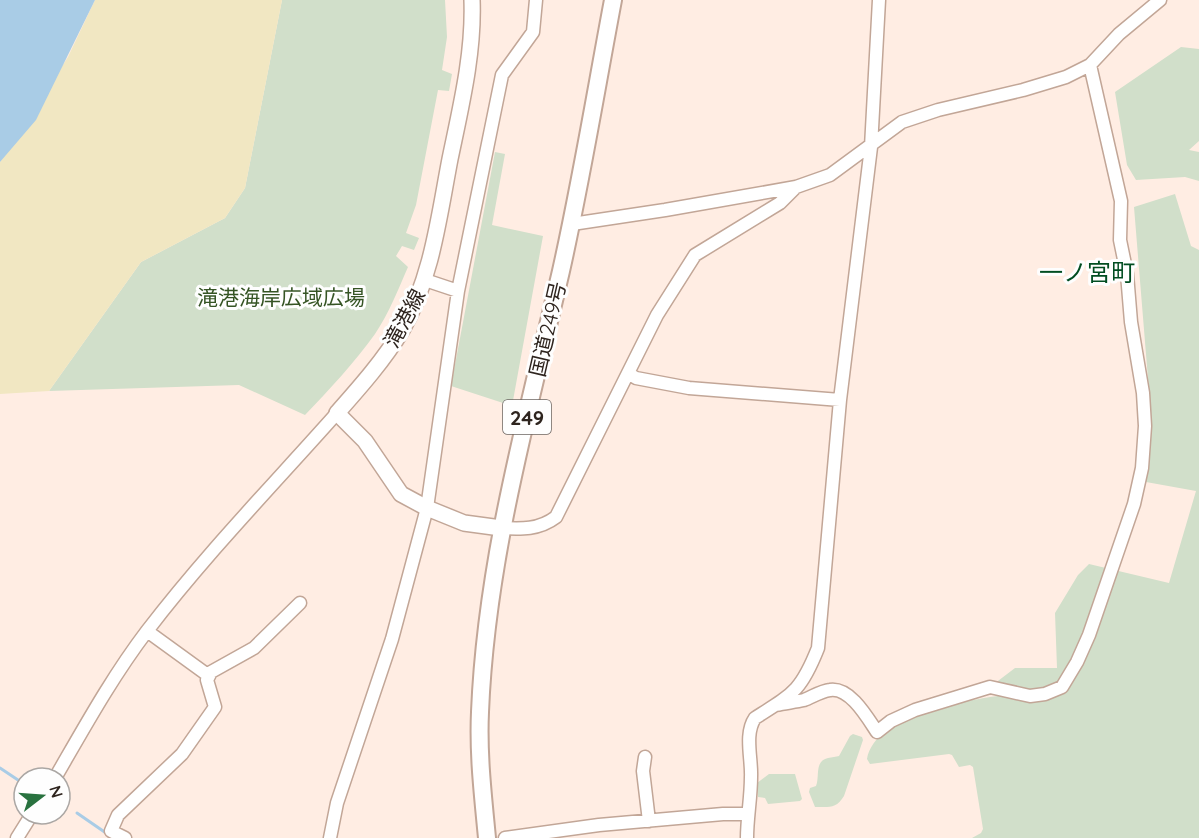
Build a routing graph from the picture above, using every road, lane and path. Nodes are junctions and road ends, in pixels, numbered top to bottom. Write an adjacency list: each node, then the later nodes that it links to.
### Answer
1 (472, 0): 10 (main road, 滝港線)
2 (536, 0): 11 (street)
3 (613, 0): 9 (highway, 国道249号 / 249)
4 (879, 0): 7 (street)
5 (1160, 0): 6 (street)
6 (1090, 65): 7 (street); 20 (street)
7 (871, 147): 8 (street); 13 (street)
8 (796, 187): 9 (street); 12 (street)
9 (572, 224): 16 (highway, 国道249号 / 249)
10 (425, 280): 11 (street); 14 (main road, 滝港線)
11 (458, 291): 15 (street)
12 (628, 373): 13 (street); 16 (street)
13 (840, 400): 20 (street)
14 (337, 413): 15 (main road); 18 (street)
15 (427, 508): 16 (main road); 27 (street)
16 (501, 528): 28 (highway, 国道249号 / 249)
17 (300, 603): 19 (street)
18 (147, 631): 19 (street); 22 (street)
19 (209, 676): 26 (street)
20 (776, 705): 23 (street)
21 (645, 757): 24 (street)
22 (62, 766)
23 (747, 814): 24 (street); 31 (street)
24 (649, 821): 25 (street)
25 (599, 825): 29 (street); 30 (street)
26 (125, 838)
27 (330, 838)
28 (487, 838)
29 (505, 838)
30 (603, 838)
31 (747, 838)

